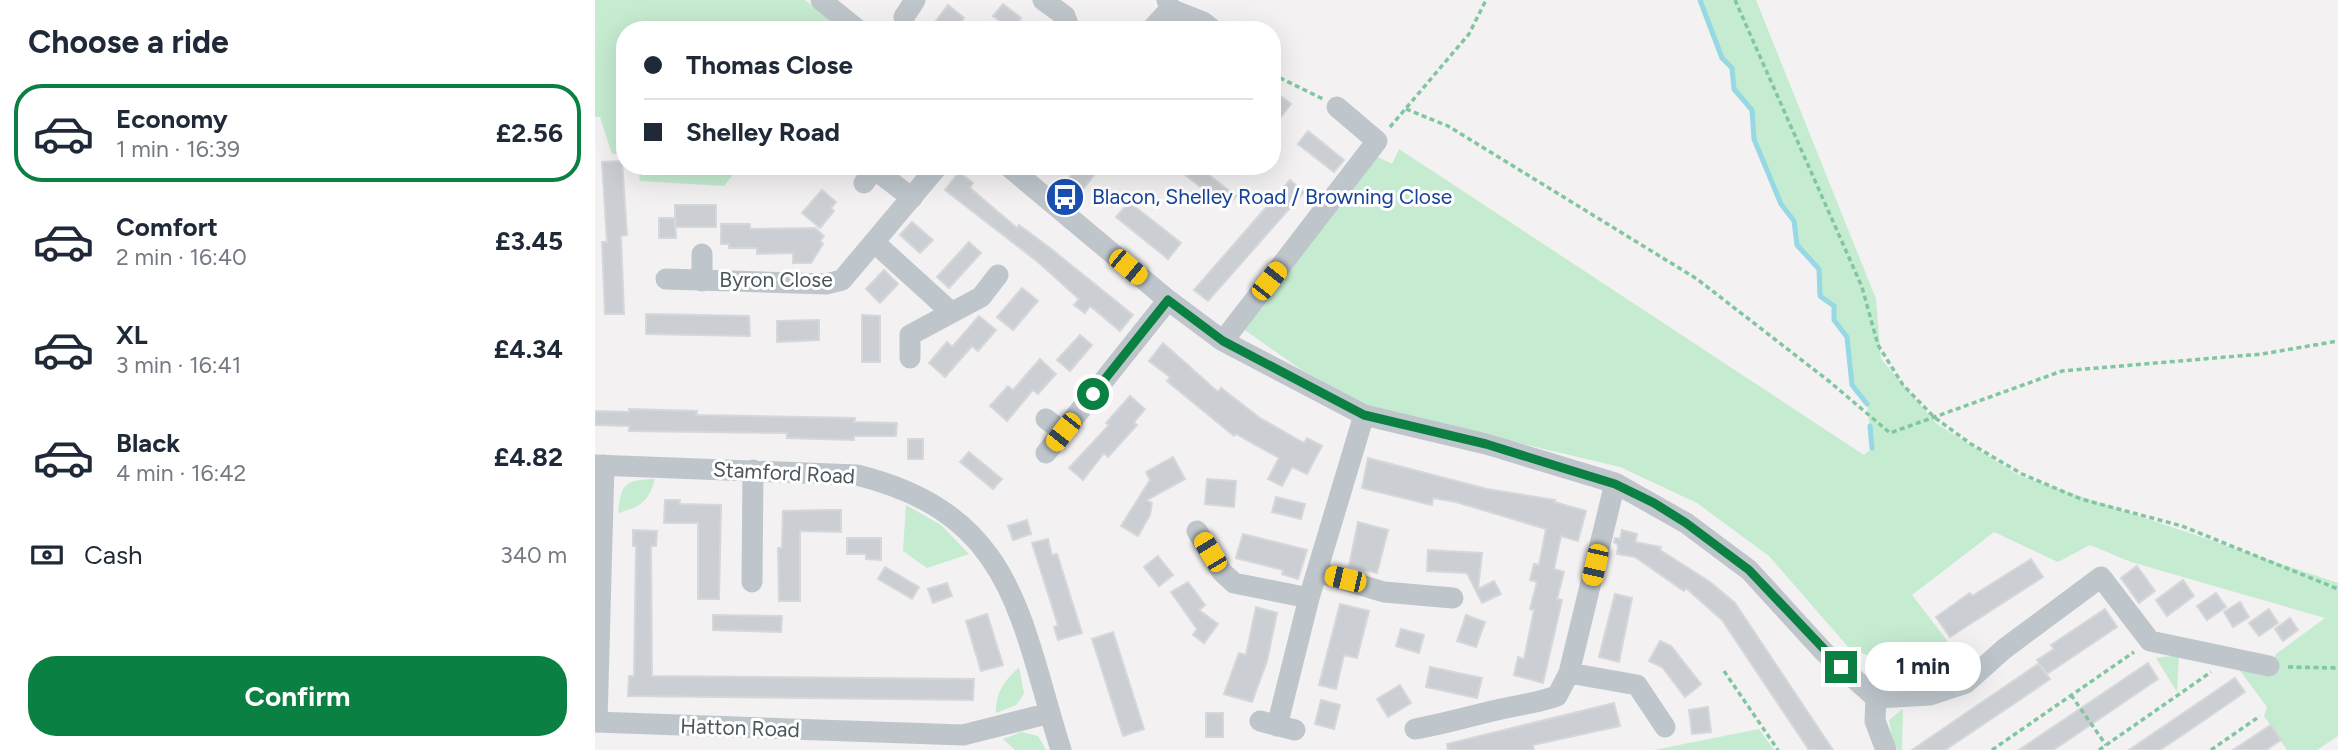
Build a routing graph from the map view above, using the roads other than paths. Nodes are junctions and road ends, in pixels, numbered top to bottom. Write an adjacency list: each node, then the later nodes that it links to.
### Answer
1 (821, 0): 4 (street)
2 (1044, 0): 5 (street)
3 (1168, 4): 6 (street); 7 (street)
4 (847, 21)
5 (1067, 21)
6 (1157, 21)
7 (1201, 21)
8 (1337, 107): 20 (street)
9 (873, 175): 12 (street)
10 (931, 175): 12 (street, Byron Close)
11 (1033, 175): 18 (street)
12 (912, 198): 13 (street, Byron Close)
13 (875, 243): 17 (street, Byron Close); 19 (street)
14 (702, 254): 17 (street, Byron Close)
15 (998, 275): 19 (street)
16 (666, 279): 17 (street, Byron Close)
17 (702, 281)
18 (1168, 300): 20 (street); 23 (street)
19 (951, 312): 21 (street)
20 (1223, 341): 22 (street)
21 (910, 358)
22 (1364, 415): 26 (street); 28 (street)
23 (1047, 453)
24 (600, 465): 25 (street, Stamford Road); 37 (street)
25 (753, 470): 29 (street); 35 (street, Stamford Road)
26 (1615, 484): 33 (street); 34 (street)
27 (1196, 533): 30 (street)
28 (1317, 572): 30 (street); 31 (street)
29 (752, 582)
30 (1310, 598): 39 (street)
31 (1440, 603)
32 (2269, 666): 34 (street)
33 (1569, 673): 36 (street); 38 (street)
34 (1875, 698): 42 (street)
35 (1050, 713): 40 (street, Hatton Road); 41 (street, Stamford Road)
36 (1423, 721)
37 (596, 722): 40 (street, Hatton Road)
38 (1655, 723)
39 (1278, 726)
40 (855, 742)
41 (1061, 750)
42 (1887, 750)

